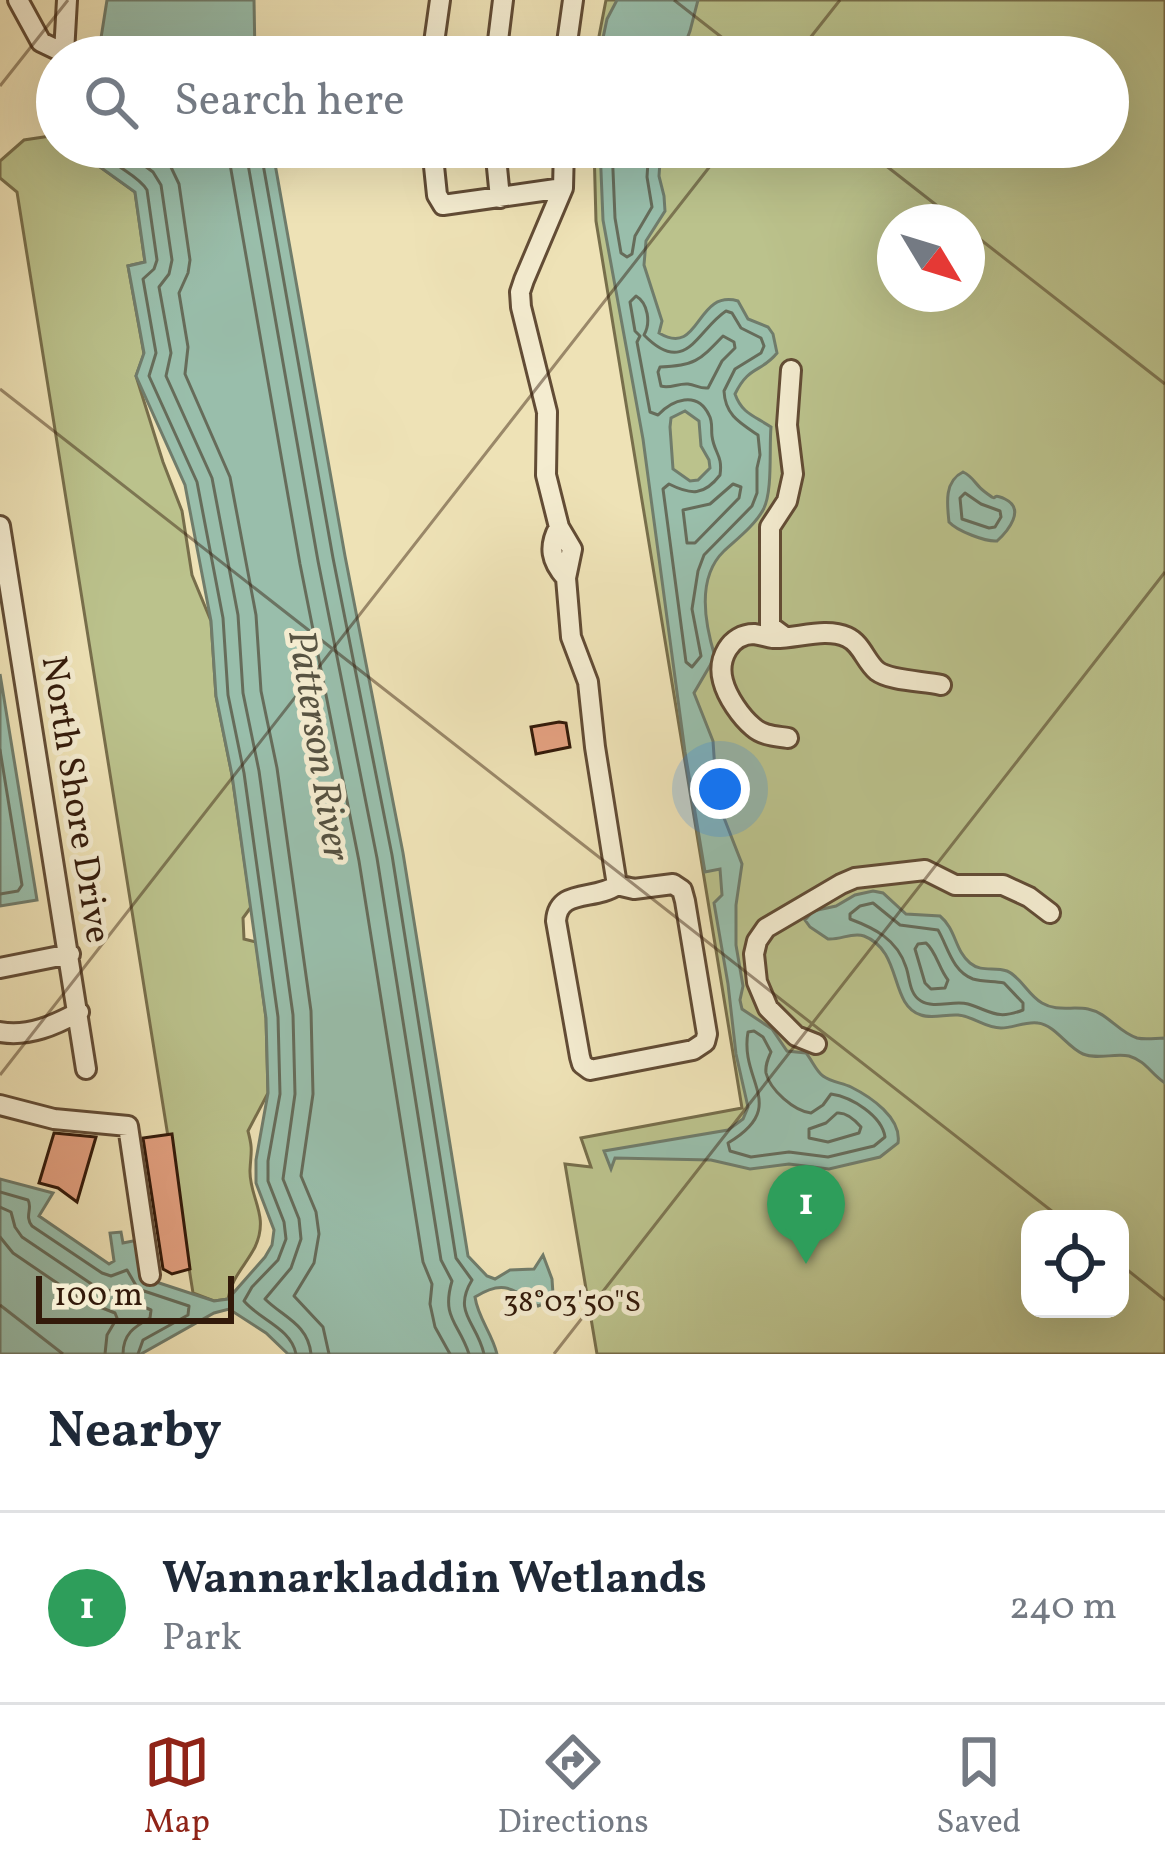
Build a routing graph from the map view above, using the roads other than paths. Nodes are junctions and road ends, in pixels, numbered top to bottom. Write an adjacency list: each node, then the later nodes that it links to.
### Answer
1 (17, 0): 6 (street)
2 (67, 0): 7 (street)
3 (440, 0): 8 (street)
4 (503, 0): 9 (street)
5 (573, 0): 10 (street)
6 (37, 36)
7 (65, 36)
8 (435, 36)
9 (499, 36)
10 (568, 36)
11 (434, 168): 15 (street)
12 (498, 168): 15 (street)
13 (563, 168): 14 (street)
14 (563, 188): 15 (street); 21 (street)
15 (500, 198)
16 (791, 370): 18 (street)
17 (0, 526): 23 (street, North Shore Drive)
18 (784, 637): 19 (street); 20 (street)
19 (941, 685)
20 (788, 738)
21 (616, 885): 21 (street)
22 (1050, 913): 27 (street)
23 (70, 954): 24 (street); 25 (street, North Shore Drive)
24 (0, 968)
25 (80, 1012): 26 (street); 28 (street, North Shore Drive)
26 (3, 1035)
27 (816, 1044)
28 (86, 1069)
29 (0, 1105): 30 (street)
30 (150, 1275)

